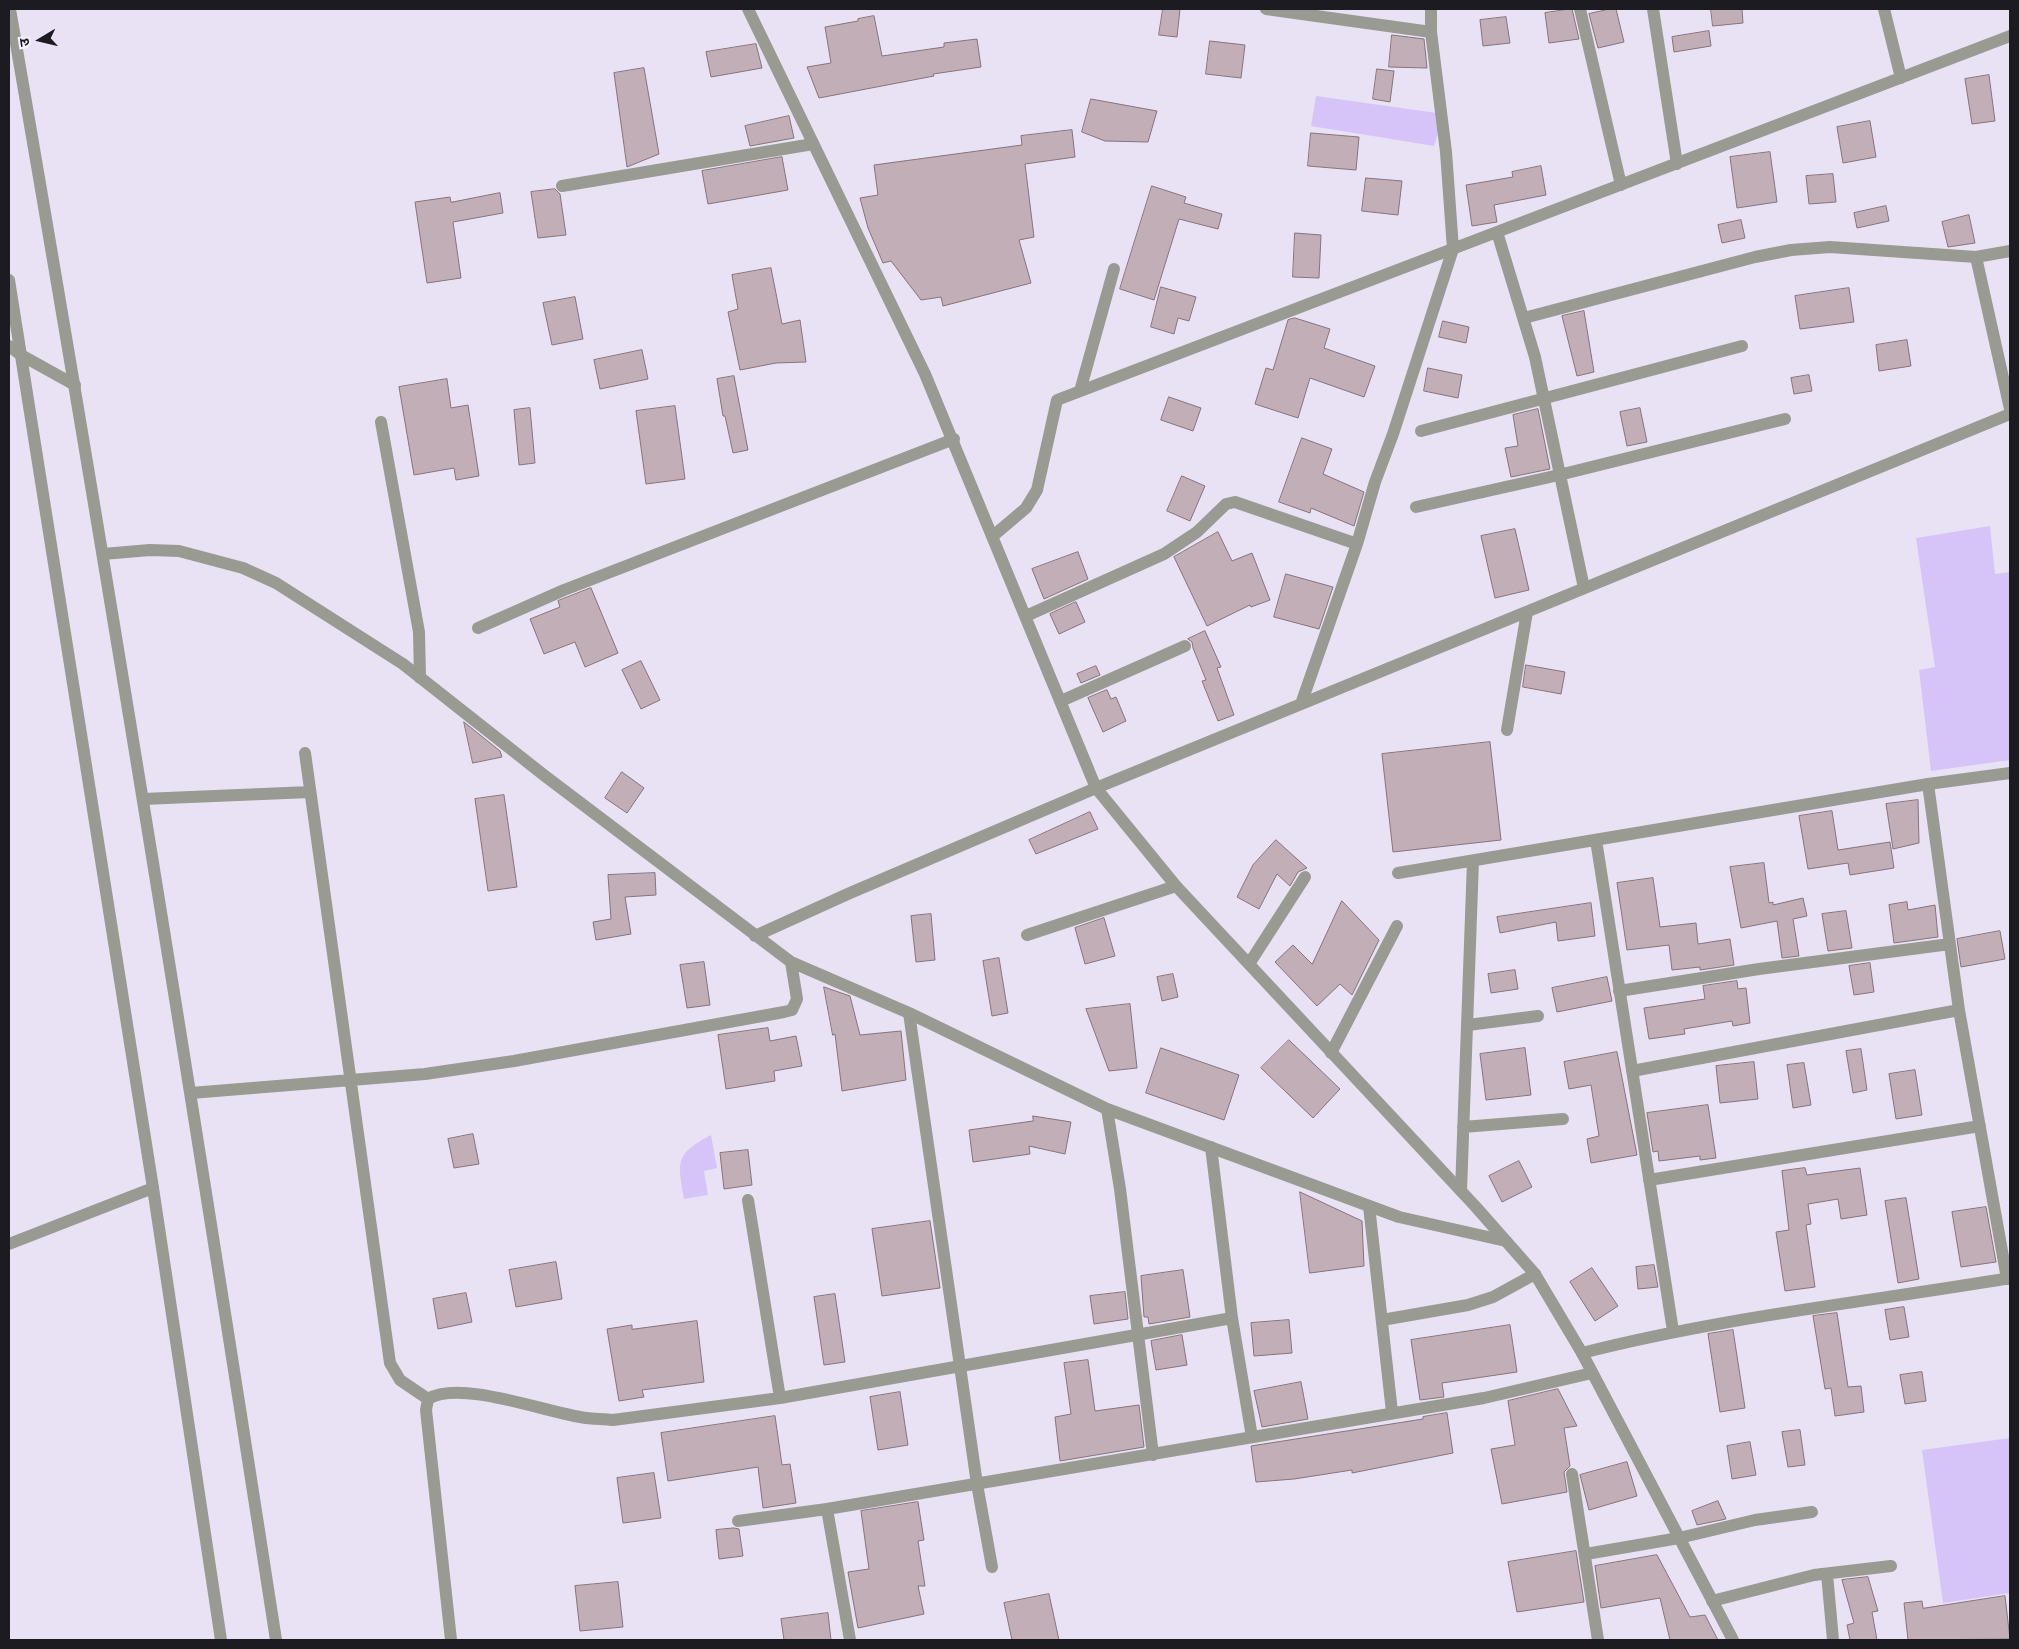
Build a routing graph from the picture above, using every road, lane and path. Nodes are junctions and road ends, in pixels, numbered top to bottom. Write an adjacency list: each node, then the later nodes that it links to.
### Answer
1 (10, 9): 25 (street)
2 (748, 9): 11 (street)
3 (1266, 9): 8 (street)
4 (1431, 9): 8 (street)
5 (1580, 9): 13 (street)
6 (1653, 9): 12 (street)
7 (1884, 9): 10 (street)
8 (1431, 32): 16 (street)
9 (2010, 36): 10 (street)
10 (1901, 78): 12 (street)
11 (813, 144): 14 (street); 33 (street)
12 (1677, 164): 13 (street)
13 (1621, 185): 15 (street)
14 (562, 186)
15 (1497, 232): 16 (street); 21 (street)
16 (1453, 249): 26 (street); 37 (street)
17 (2010, 251): 18 (street)
18 (1976, 257): 21 (street); 28 (street)
19 (1114, 268): 26 (street)
20 (9, 280): 24 (street)
21 (1524, 318): 27 (street)
22 (9, 346): 24 (street)
23 (1742, 346): 27 (street)
24 (20, 355): 25 (street); 80 (street)
25 (75, 385): 38 (street)
26 (1080, 391): 36 (street)
27 (1544, 398): 32 (street); 34 (street)
28 (2010, 409)
29 (2010, 414): 39 (street)
30 (1786, 418): 34 (street)
31 (381, 422): 44 (street)
32 (1421, 431)
33 (954, 440): 36 (street); 42 (street)
34 (1559, 475): 35 (street); 39 (street)
35 (1416, 507)
36 (993, 536): 41 (street)
37 (1357, 544): 41 (street); 46 (street)
38 (103, 554): 44 (street); 53 (street)
39 (1584, 588): 40 (street)
40 (1527, 612): 46 (street); 47 (street)
41 (1026, 616): 45 (street)
42 (478, 628)
43 (1184, 646): 45 (street)
44 (420, 678): 61 (street)
45 (1061, 701): 51 (street)
46 (1300, 704): 51 (street)
47 (1506, 730)
48 (305, 753): 52 (street)
49 (2010, 773): 50 (street)
50 (1928, 784): 54 (street); 62 (street)
51 (1096, 788): 58 (street); 61 (street)
52 (310, 792): 53 (street); 72 (street)
53 (143, 799): 73 (street)
54 (1596, 840): 55 (street); 65 (street)
55 (1473, 861): 56 (street); 69 (street)
56 (1398, 873)
57 (1305, 877): 64 (street)
58 (1176, 886): 60 (street); 64 (street)
59 (1397, 926): 70 (street)
60 (1027, 935)
61 (755, 936): 63 (street)
62 (1950, 944): 65 (street); 66 (street)
63 (791, 962): 67 (street); 72 (street)
64 (1249, 964): 70 (street)
65 (1619, 991): 71 (street)
66 (1959, 1010): 71 (street); 76 (street)
67 (909, 1014): 74 (street); 93 (street)
68 (1538, 1016): 69 (street)
69 (1468, 1025): 77 (street)
70 (1331, 1053): 81 (street)
71 (1632, 1070): 79 (street)
72 (352, 1080): 73 (street); 96 (street)
73 (191, 1093): 112 (street)
74 (1107, 1109): 78 (street); 91 (street)
75 (1563, 1118): 77 (street)
76 (1980, 1126): 79 (street); 87 (street)
77 (1463, 1127): 81 (street)
78 (1211, 1147): 83 (street); 88 (street)
79 (1649, 1180): 90 (street)
80 (153, 1188): 85 (street); 111 (street)
81 (1461, 1192): 84 (street)
82 (748, 1200): 95 (street)
83 (1369, 1206): 84 (street); 89 (street)
84 (1506, 1241): 86 (street)
85 (9, 1244)
86 (1535, 1274): 89 (street); 92 (street)
87 (2008, 1279): 90 (street)
88 (1232, 1318): 91 (street); 98 (street)
89 (1382, 1320): 97 (street)
90 (1673, 1331): 92 (street)
91 (1139, 1336): 93 (street); 99 (street)
92 (1582, 1353): 94 (street)
93 (960, 1365): 95 (street); 101 (street)
94 (1592, 1373): 97 (street); 105 (street)
95 (780, 1398): 96 (street)
96 (428, 1399): 113 (street)
97 (1392, 1412): 98 (street)
98 (1252, 1437): 99 (street)
99 (1153, 1455): 101 (street)
100 (1572, 1474): 106 (street)
101 (977, 1484): 102 (street); 108 (street)
102 (827, 1509): 104 (street); 114 (street)
103 (1812, 1512): 105 (street)
104 (738, 1521)
105 (1679, 1538): 106 (street); 110 (street)
106 (1586, 1554): 115 (street)
107 (1891, 1566): 109 (street)
108 (992, 1567)
109 (1827, 1574): 110 (street); 117 (street)
110 (1712, 1601): 116 (street)
111 (220, 1640)
112 (276, 1640)
113 (451, 1640)
114 (850, 1640)
115 (1598, 1640)
116 (1733, 1640)
117 (1833, 1640)

